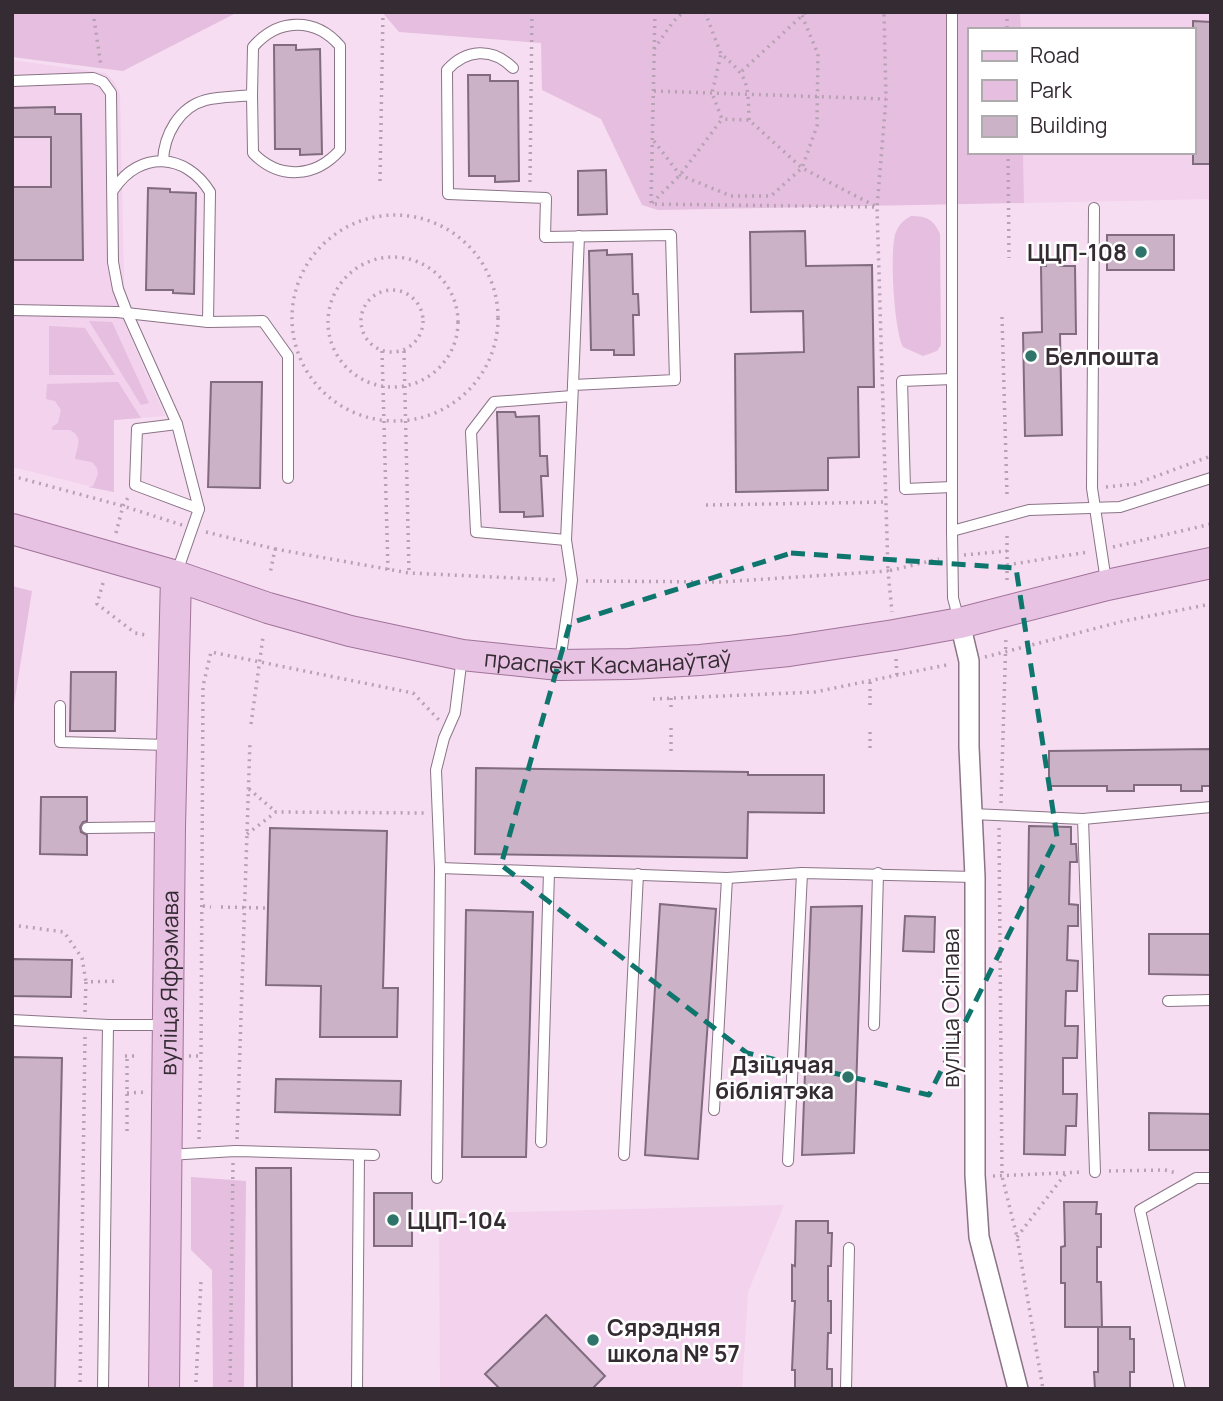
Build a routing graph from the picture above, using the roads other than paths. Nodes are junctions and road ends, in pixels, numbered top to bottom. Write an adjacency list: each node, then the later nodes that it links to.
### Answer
1 (952, 12): 12 (lane)
2 (513, 68): 8 (lane)
3 (12, 81): 6 (lane)
4 (252, 95): 4 (lane); 5 (lane)
5 (163, 161): 6 (lane); 11 (lane)
6 (114, 190): 10 (lane)
7 (1094, 208): 18 (lane)
8 (579, 236): 13 (lane); 13 (lane)
9 (12, 310): 10 (lane)
10 (128, 315): 11 (lane); 14 (lane)
11 (208, 322): 15 (lane)
12 (952, 379): 17 (lane); 17 (lane)
13 (573, 390): 22 (lane); 22 (lane)
14 (177, 424): 19 (lane); 19 (lane)
15 (288, 478)
16 (1211, 478): 18 (lane)
17 (952, 487): 21 (lane)
18 (1096, 508): 21 (lane); 25 (lane)
19 (199, 509): 24 (lane)
20 (12, 529): 24 (main road, праспект Касманаўтаў)
21 (952, 531): 26 (lane)
22 (566, 540): 28 (lane)
23 (1211, 563): 25 (main road, праспект Касманаўтаў)
24 (176, 576): 27 (main road, праспект Касманаўтаў); 30 (main road, вуліца Яфрэмава)
25 (1107, 585): 26 (main road, праспект Касманаўтаў)
26 (960, 623): 28 (main road, праспект Касманаўтаў); 32 (street, вуліца Осіпава)
27 (463, 655): 28 (main road, праспект Касманаўтаў); 36 (lane)
28 (559, 665)
29 (61, 705): 30 (lane)
30 (172, 745): 34 (main road, вуліца Яфрэмава)
31 (1211, 807): 33 (lane)
32 (972, 814): 33 (lane); 41 (street, вуліца Осіпава)
33 (1083, 819): 56 (lane)
34 (170, 827): 35 (lane); 47 (main road, вуліца Яфрэмава)
35 (87, 828)
36 (440, 869): 37 (lane); 57 (lane)
37 (549, 872): 40 (lane); 50 (lane)
38 (802, 873): 39 (lane); 42 (lane); 55 (lane)
39 (878, 873): 41 (lane); 48 (lane)
40 (638, 874): 42 (lane); 54 (lane)
41 (975, 877): 64 (street, вуліца Осіпава)
42 (727, 878): 49 (lane)
43 (1211, 1000): 44 (lane)
44 (1168, 1001)
45 (12, 1020): 46 (lane)
46 (108, 1025): 47 (lane); 60 (lane)
47 (167, 1025): 51 (main road, вуліца Яфрэмава)
48 (874, 1025)
49 (714, 1110)
50 (541, 1142)
51 (166, 1155): 52 (lane); 61 (main road, вуліца Яфрэмава)
52 (359, 1155): 53 (lane); 62 (lane)
53 (374, 1155)
54 (624, 1155)
55 (788, 1161)
56 (1095, 1172)
57 (437, 1178)
58 (1211, 1178): 65 (lane)
59 (849, 1248): 63 (lane)
60 (103, 1389)
61 (164, 1389)
62 (357, 1389)
63 (846, 1389)
64 (1018, 1389)
65 (1180, 1389)

